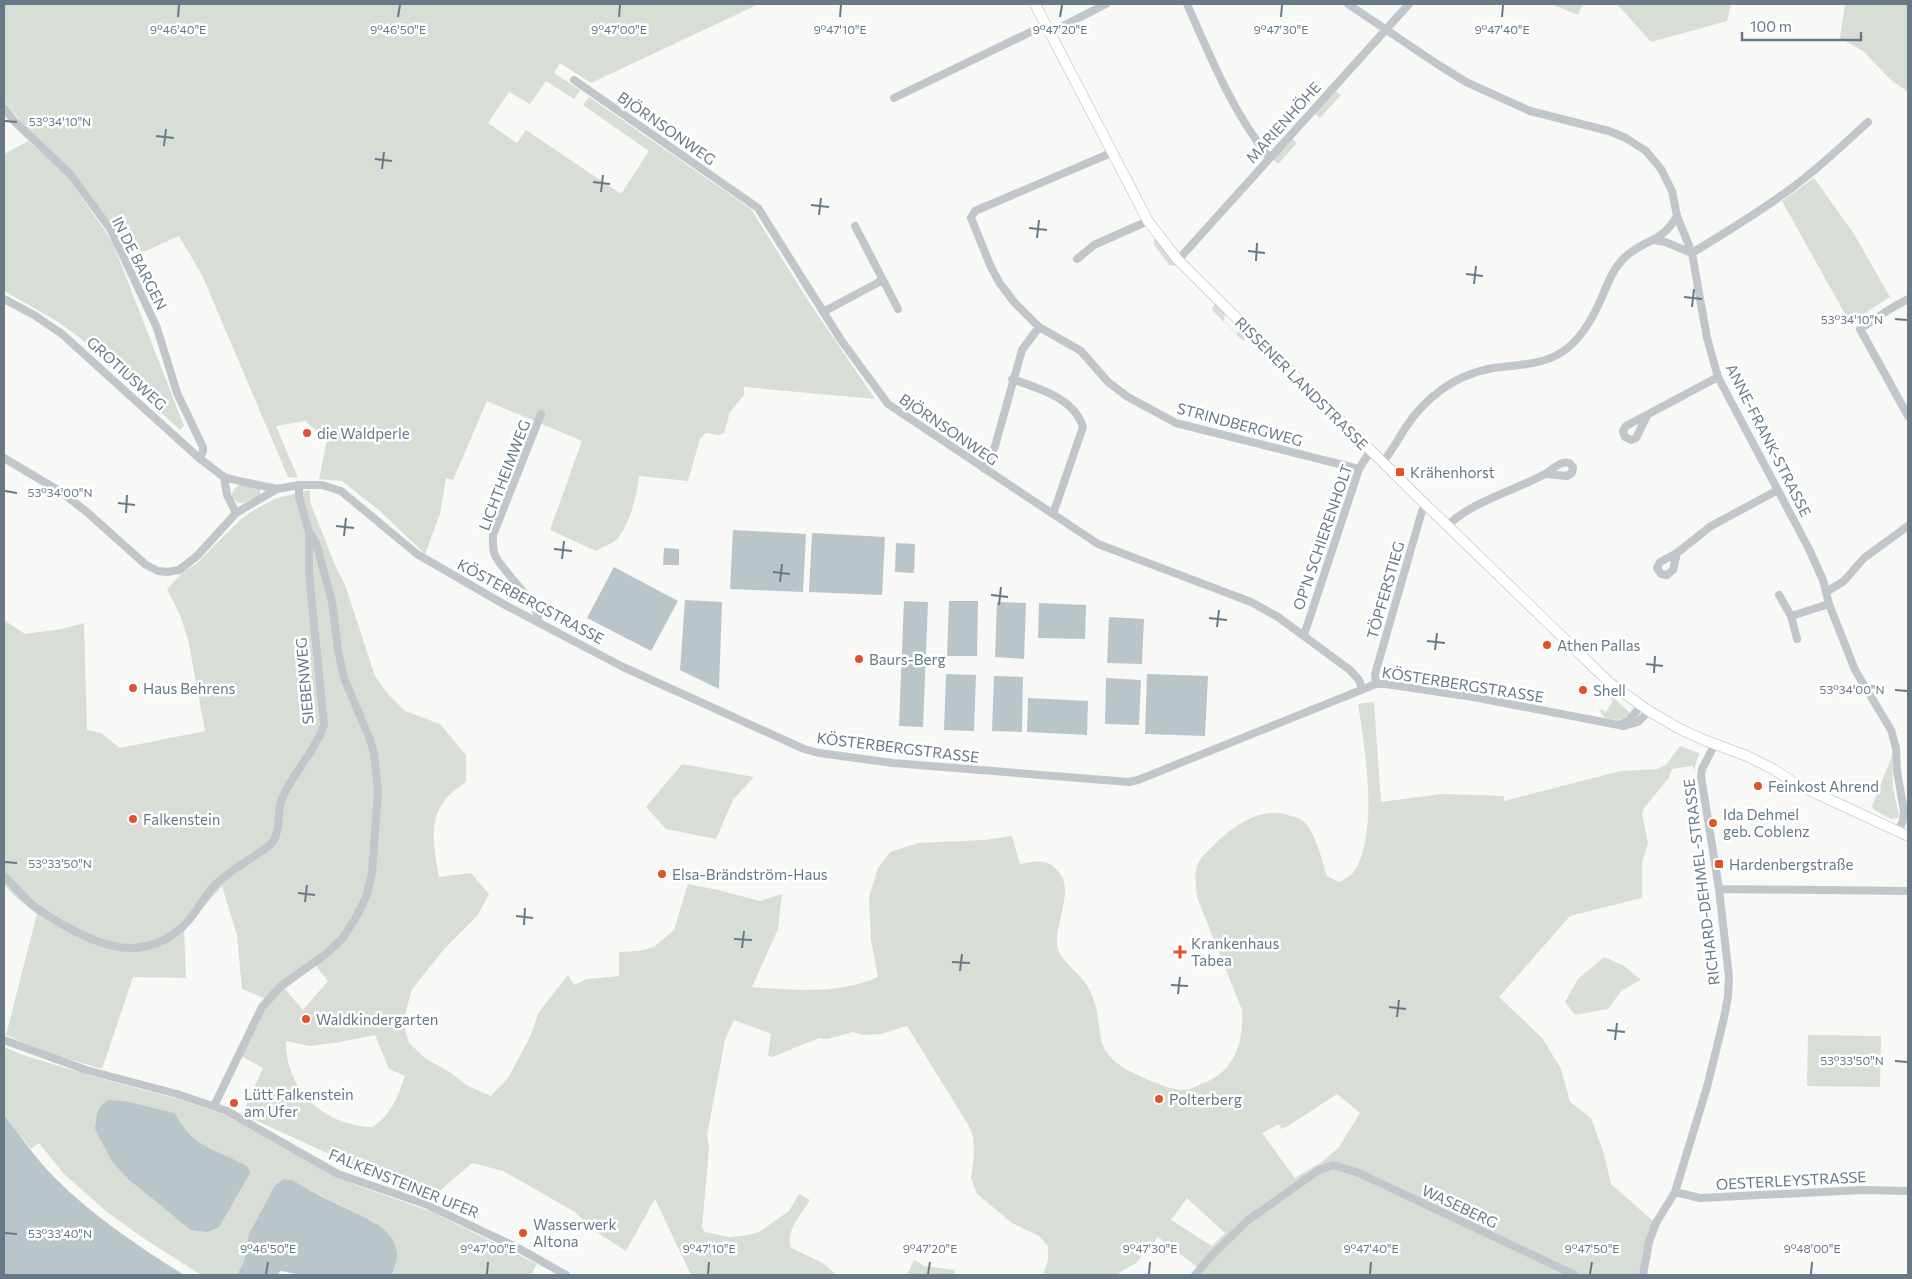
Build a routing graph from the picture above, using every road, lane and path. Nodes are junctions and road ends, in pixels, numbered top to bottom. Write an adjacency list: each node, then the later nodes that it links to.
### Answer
1 (1034, 4): 6 (main road, RISSENER LANDSTRASSE)
2 (1106, 4): 6 (street)
3 (1187, 4): 13 (street)
4 (1348, 4): 7 (street, ANNE-FRANK-STRASSE)
5 (1409, 4): 7 (street, MARIENHÖHE)
6 (1047, 29): 9 (street); 12 (main road, RISSENER LANDSTRASSE)
7 (1386, 30): 13 (street, MARIENHÖHE); 14 (street, ANNE-FRANK-STRASSE)
8 (574, 80): 25 (street, BJÖRNSONWEG)
9 (894, 98)
10 (4, 108): 34 (street, IN DE BARGEN)
11 (1868, 122): 18 (street)
12 (1111, 153): 15 (main road, RISSENER LANDSTRASSE); 26 (street, STRINDBERGWEG)
13 (1269, 157): 20 (street, MARIENHÖHE)
14 (1677, 216): 17 (street); 18 (street, ANNE-FRANK-STRASSE)
15 (1148, 221): 19 (street); 20 (main road, RISSENER LANDSTRASSE)
16 (855, 226): 21 (street)
17 (1653, 240): 18 (street); 35 (street)
18 (1692, 253): 27 (street, ANNE-FRANK-STRASSE)
19 (1078, 259)
20 (1178, 260): 32 (main road, RISSENER LANDSTRASSE)
21 (883, 280): 24 (street); 25 (street)
22 (4, 299): 34 (street, GROTIUSWEG)
23 (1908, 299): 31 (street)
24 (898, 309)
25 (823, 312): 36 (street, BJÖRNSONWEG)
26 (1039, 327): 28 (street); 37 (street, STRINDBERGWEG)
27 (1718, 377): 30 (street); 42 (street, ANNE-FRANK-STRASSE)
28 (1012, 380): 36 (street); 45 (street)
29 (541, 414): 54 (street, LICHTHEIMWEG)
30 (1647, 416)
31 (1908, 416)
32 (1370, 450): 35 (main road, RISSENER LANDSTRASSE); 37 (street, OP'N SCHIERENHOLT)
33 (4, 458): 44 (street)
34 (200, 458): 39 (street, GROTIUSWEG)
35 (1383, 462): 43 (main road, RISSENER LANDSTRASSE)
36 (984, 469): 45 (street, BJÖRNSONWEG)
37 (1359, 469): 55 (street, OP'N SCHIERENHOLT)
38 (1546, 474): 46 (street)
39 (224, 477): 41 (street, KÖSTERBERGSTRASSE); 44 (street)
40 (299, 485): 41 (street, KÖSTERBERGSTRASSE); 48 (street); 54 (street, KÖSTERBERGSTRASSE)
41 (277, 489): 44 (street)
42 (1778, 490): 49 (street); 50 (street, ANNE-FRANK-STRASSE)
43 (1427, 506): 46 (main road, RISSENER LANDSTRASSE); 57 (street, TÖPFERSTIEG)
44 (236, 513)
45 (1053, 514): 55 (street, BJÖRNSONWEG)
46 (1448, 525): 59 (main road, RISSENER LANDSTRASSE)
47 (1908, 526): 50 (street)
48 (309, 532): 63 (street, SIEBENWEG); 67 (street)
49 (1677, 553)
50 (1826, 592): 52 (street, ANNE-FRANK-STRASSE)
51 (1779, 594): 53 (street)
52 (1829, 604): 53 (street); 61 (street, ANNE-FRANK-STRASSE)
53 (1791, 616): 56 (street)
54 (538, 622): 58 (street, KÖSTERBERGSTRASSE)
55 (1304, 635): 58 (street, BJÖRNSONWEG)
56 (1797, 639)
57 (1376, 684): 58 (street, KÖSTERBERGSTRASSE); 59 (street, KÖSTERBERGSTRASSE)
58 (1362, 688)
59 (1645, 708): 60 (main road, RISSENER LANDSTRASSE)
60 (1714, 744): 61 (main road, RISSENER LANDSTRASSE); 64 (street, RICHARD-DEHMEL-STRASSE)
61 (1898, 831): 62 (main road, RISSENER LANDSTRASSE)
62 (1908, 836)
63 (4, 876)
64 (1719, 888): 65 (street); 68 (street, RICHARD-DEHMEL-STRASSE)
65 (1908, 891)
66 (4, 1040): 67 (street, FALKENSTEINER UFER)
67 (214, 1106): 70 (street, FALKENSTEINER UFER)
68 (1675, 1192): 69 (street, OESTERLEYSTRASSE); 73 (street, RICHARD-DEHMEL-STRASSE)
69 (1908, 1192)
70 (566, 1275)
71 (1195, 1275): 72 (street, WASEBERG)
72 (1575, 1275)
73 (1643, 1275)

